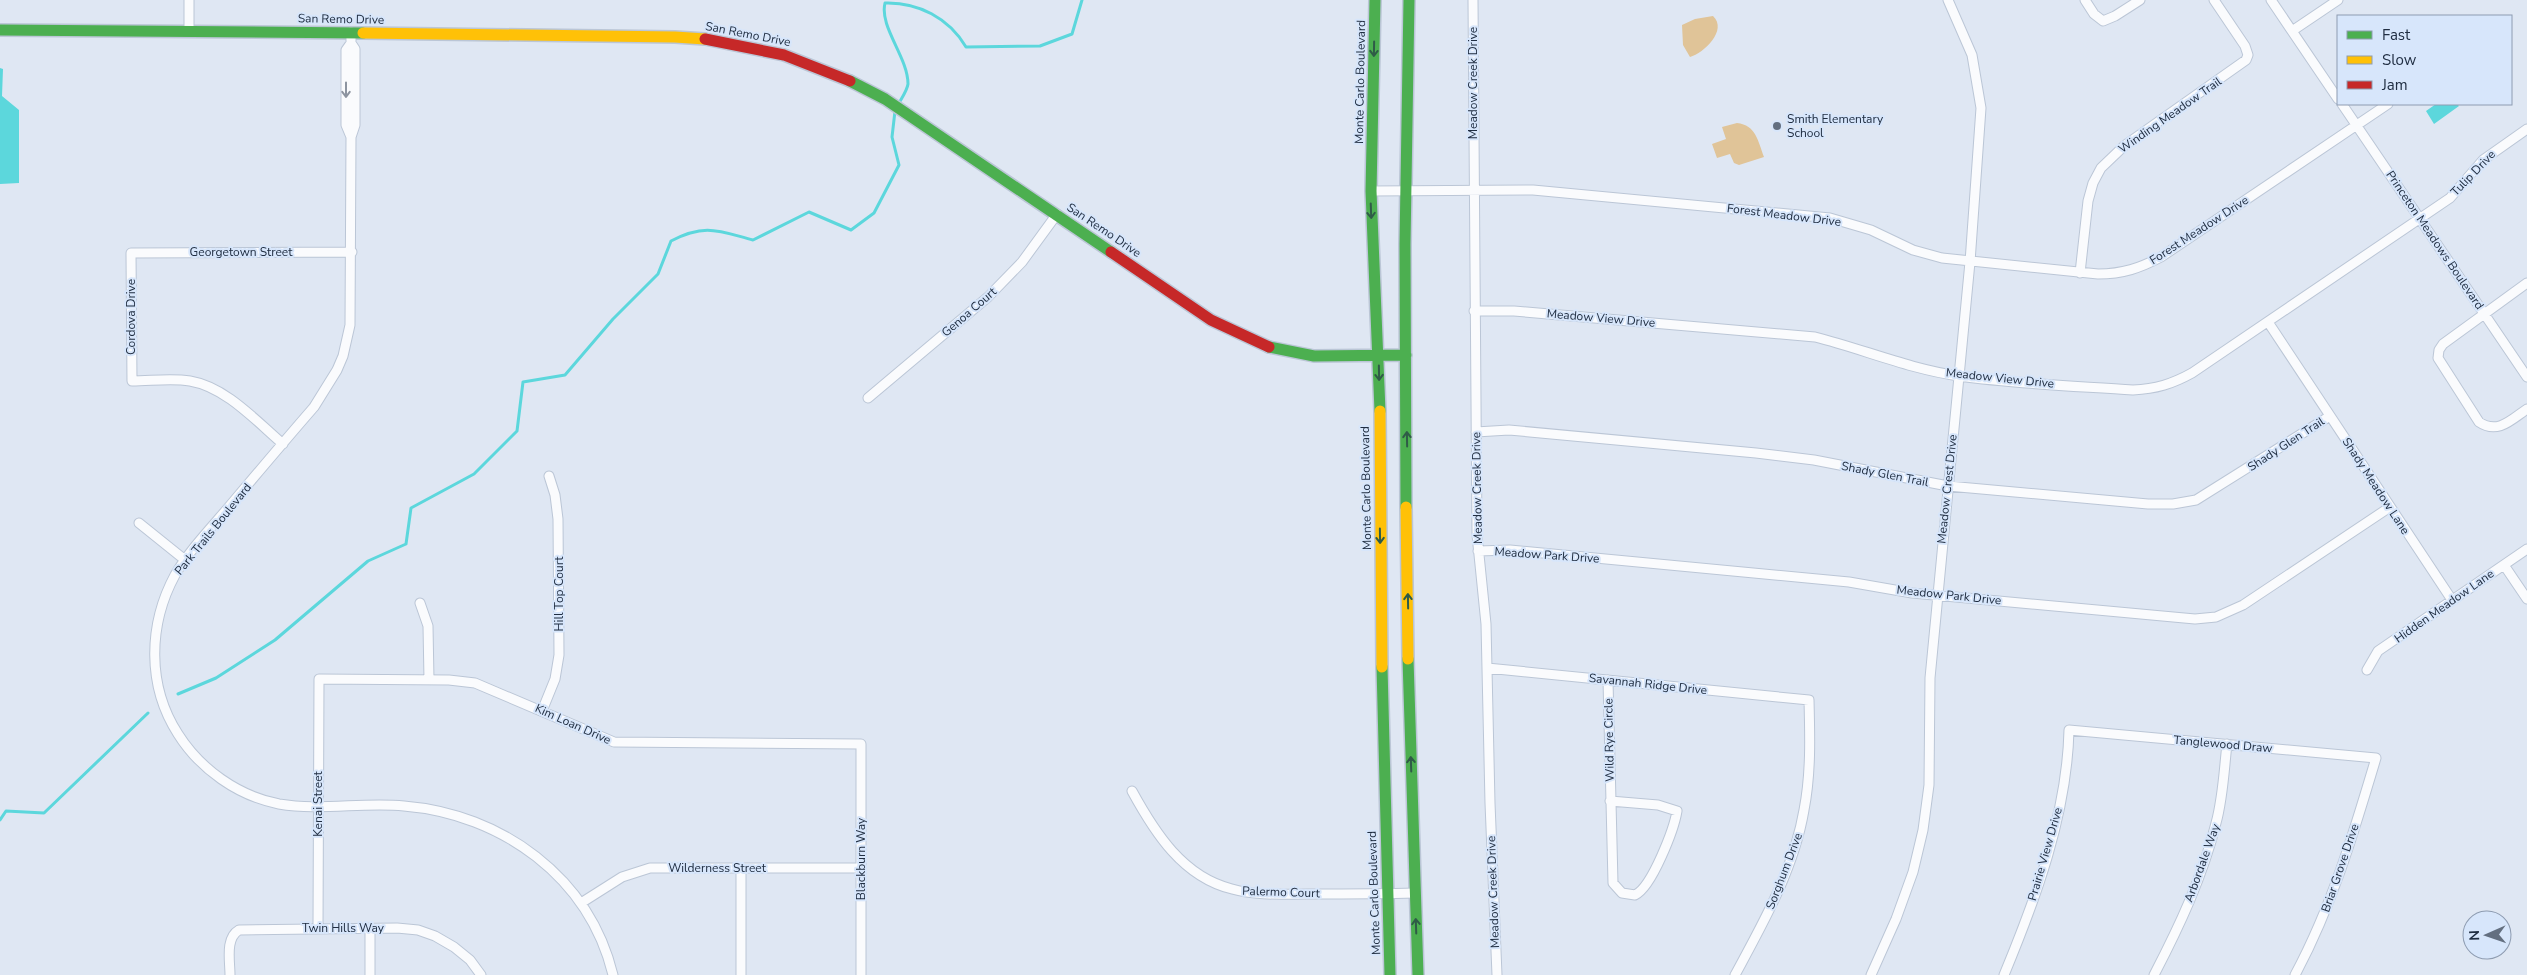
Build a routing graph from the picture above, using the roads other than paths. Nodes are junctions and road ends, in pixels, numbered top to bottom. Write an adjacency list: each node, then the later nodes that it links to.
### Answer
1 (189, 0): 12 (street)
2 (1375, 0): 21 (main road, Monte Carlo Boulevard, one-way to 21)
3 (1409, 0): 22 (main road)
4 (1473, 0): 20 (street, Meadow Creek Drive)
5 (1948, 0): 27 (street, Meadow Crest Drive)
6 (2085, 0): 7 (street)
7 (2140, 0)
8 (2214, 0): 28 (street, Winding Meadow Trail)
9 (2271, 0): 13 (street)
10 (2338, 0): 13 (street)
11 (0, 30): 12 (main road, San Remo Drive)
12 (189, 30): 14 (main road, San Remo Drive)
13 (2292, 30): 15 (street)
14 (351, 38): 23 (main road, San Remo Drive); 25 (street, Park Trails Boulevard)
15 (2337, 98)
16 (2343, 105): 18 (street, Princeton Meadows Boulevard)
17 (2386, 105): 18 (street, Forest Meadow Drive)
18 (2356, 125): 24 (street, Princeton Meadows Boulevard); 28 (street, Forest Meadow Drive)
19 (2527, 129): 24 (street, Tulip Drive)
20 (1474, 190): 22 (street, Forest Meadow Drive); 27 (street, Forest Meadow Drive); 30 (street, Meadow Creek Drive)
21 (1371, 191): 22 (street, Forest Meadow Drive); 33 (main road, Monte Carlo Boulevard, one-way to 33)
22 (1404, 191): 34 (main road)
23 (1057, 214): 33 (main road, San Remo Drive); 37 (street, Genoa Court)
24 (2420, 218): 31 (street, Princeton Meadows Boulevard); 32 (street, Meadow View Drive)
25 (352, 252): 26 (street, Georgetown Street); 41 (street, Park Trails Boulevard)
26 (131, 253): 41 (street, Cordova Drive)
27 (1970, 262): 28 (street, Forest Meadow Drive); 35 (street, Meadow Crest Drive)
28 (2080, 272)
29 (2527, 283): 31 (street)
30 (1474, 311): 35 (street, Meadow View Drive); 40 (street, Meadow Creek Drive)
31 (2484, 313): 36 (street, Princeton Meadows Boulevard); 38 (street)
32 (2268, 322): 35 (street, Meadow View Drive); 39 (street, Shady Meadow Lane)
33 (1378, 355): 34 (main road, San Remo Drive); 71 (main road, Monte Carlo Boulevard, one-way to 71)
34 (1406, 355): 70 (main road, one-way to 34)
35 (1958, 376): 43 (street, Meadow Crest Drive)
36 (2527, 377)
37 (868, 398)
38 (2527, 409)
39 (2330, 416): 43 (street, Shady Glen Trail); 44 (street, Shady Meadow Lane)
40 (1476, 432): 43 (street, Shady Glen Trail); 47 (street, Meadow Creek Drive)
41 (283, 444): 48 (street, Park Trails Boulevard)
42 (549, 476): 60 (street, Hill Top Court)
43 (1948, 486): 50 (street, Meadow Crest Drive)
44 (2390, 507): 50 (street, Meadow Park Drive); 52 (street, Shady Meadow Lane)
45 (139, 524): 48 (street)
46 (2527, 549): 49 (street, Hidden Meadow Lane)
47 (1478, 551): 50 (street, Meadow Park Drive); 54 (street, Meadow Creek Drive)
48 (185, 560): 67 (street, Park Trails Boulevard)
49 (2504, 564): 51 (street); 52 (street, Hidden Meadow Lane)
50 (1937, 595): 85 (street, Meadow Crest Drive)
51 (2527, 599)
52 (2452, 600): 55 (street, Hidden Meadow Lane)
53 (420, 603): 57 (street)
54 (1487, 668): 58 (street, Savannah Ridge Drive); 83 (street, Meadow Creek Drive)
55 (2367, 670)
56 (319, 679): 57 (street, Kim Loan Drive); 67 (street, Kenai Street)
57 (429, 680): 60 (street, Kim Loan Drive)
58 (1608, 680): 59 (street, Savannah Ridge Drive); 66 (street, Wild Rye Circle)
59 (1809, 700): 84 (street, Sorghum Drive)
60 (542, 711): 62 (street, Kim Loan Drive)
61 (2069, 730): 63 (street, Tanglewood Draw); 86 (street, Prairie View Drive)
62 (861, 744): 69 (street, Blackburn Way)
63 (2227, 744): 64 (street, Tanglewood Draw); 87 (street, Arbordale Way)
64 (2376, 758): 88 (street, Briar Grove Drive)
65 (1132, 791): 71 (street, Palermo Court)
66 (1610, 801): 66 (street, Wild Rye Circle)
67 (318, 806): 72 (street, Park Trails Boulevard); 73 (street, Kenai Street)
68 (741, 868): 69 (street, Wilderness Street); 72 (street, Wilderness Street); 79 (street)
69 (861, 868): 80 (street, Blackburn Way)
70 (1415, 893): 71 (street, Palermo Court); 82 (main road, one-way to 70)
71 (1387, 894): 81 (main road, Monte Carlo Boulevard)
72 (581, 903): 78 (street, Park Trails Boulevard)
73 (318, 928): 74 (street, Twin Hills Way); 75 (street, Twin Hills Way)
74 (370, 928): 76 (street); 77 (street, Twin Hills Way)
75 (230, 975)
76 (370, 975)
77 (481, 975)
78 (613, 975)
79 (741, 975)
80 (861, 975)
81 (1390, 975)
82 (1418, 975)
83 (1497, 975)
84 (1735, 975)
85 (1871, 975)
86 (2004, 975)
87 (2154, 975)
88 (2295, 975)

